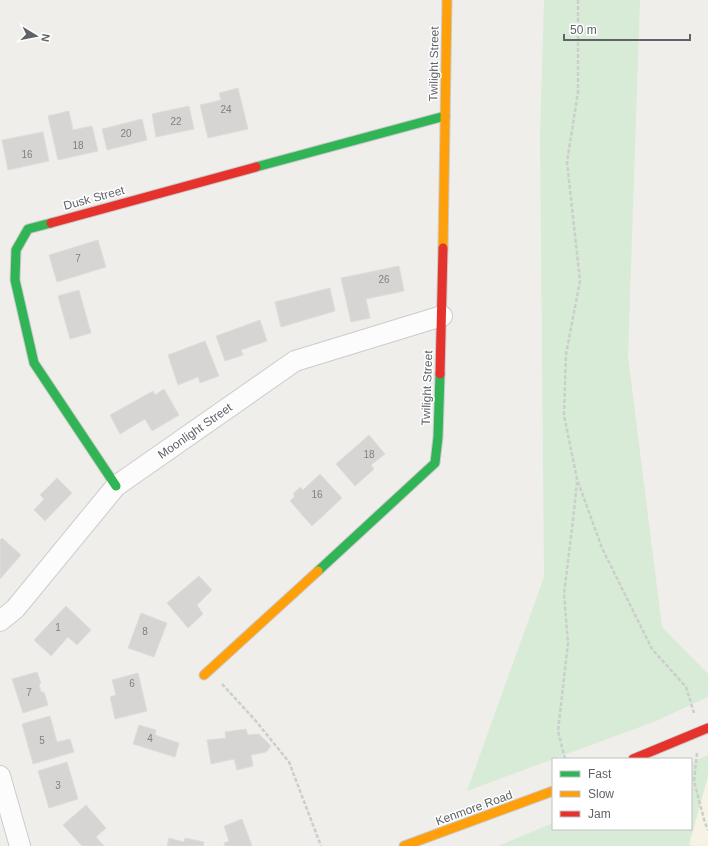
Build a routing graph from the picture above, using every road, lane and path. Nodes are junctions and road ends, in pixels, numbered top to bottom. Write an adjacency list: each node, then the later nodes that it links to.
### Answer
1 (447, 0): 3 (street, Twilight Street)
2 (578, 0): 5 (path)
3 (445, 116): 4 (street, Twilight Street); 6 (street, Dusk Street)
4 (442, 316): 6 (street, Moonlight Street); 8 (street, Twilight Street)
5 (577, 480): 9 (path); 10 (path)
6 (116, 486): 7 (street, Moonlight Street)
7 (0, 621)
8 (204, 675): 17 (path)
9 (704, 730): 11 (street); 14 (path)
10 (565, 758)
11 (634, 758)
12 (0, 776): 16 (street)
13 (552, 791): 15 (street, Kenmore Road)
14 (708, 830)
15 (430, 842): 18 (street, Kenmore Road)
16 (20, 846)
17 (321, 846)
18 (404, 846)

